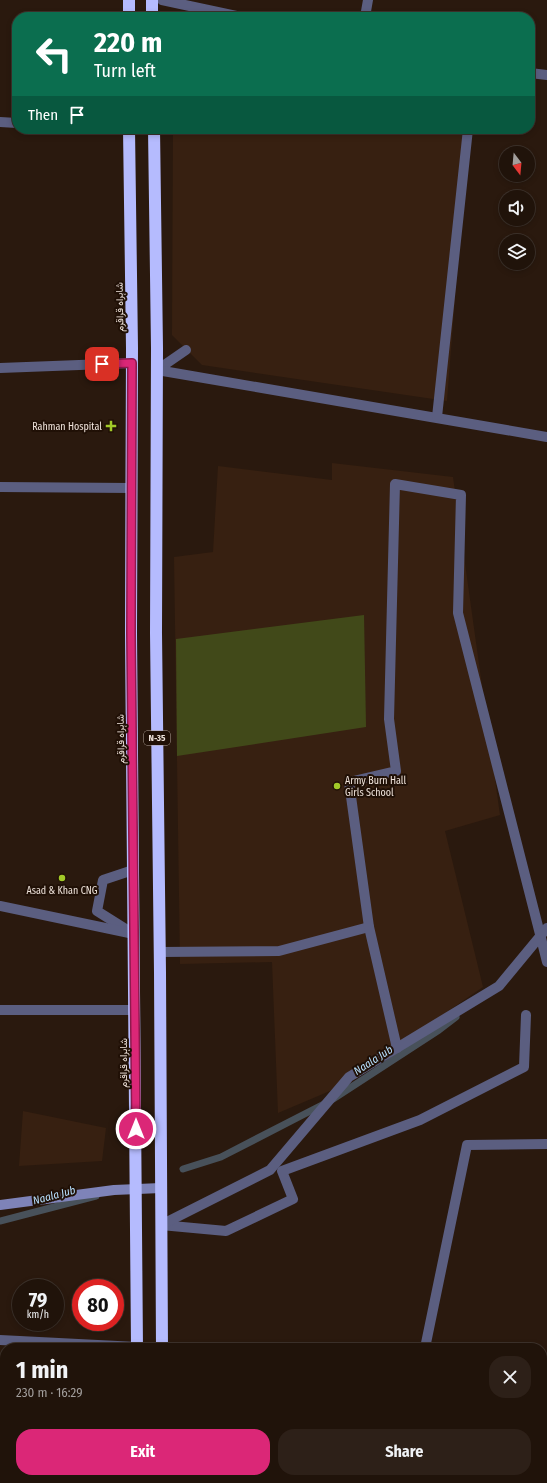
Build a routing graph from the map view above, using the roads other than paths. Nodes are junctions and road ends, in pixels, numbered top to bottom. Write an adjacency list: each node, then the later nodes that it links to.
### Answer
1 (129, 0): 5 (highway)
2 (152, 0): 6 (highway)
3 (162, 0): 7 (street)
4 (368, 0): 8 (street)
5 (129, 12)
6 (152, 12)
7 (218, 12)
8 (366, 12)
9 (535, 74): 10 (street)
10 (547, 75)
11 (0, 122): 12 (street)
12 (12, 123)
13 (129, 134): 17 (highway, شاہراہ قراقرم / N-35)
14 (154, 134): 19 (highway, N-35)
15 (467, 134): 20 (street)
16 (186, 350): 19 (street)
17 (132, 363): 18 (street); 23 (highway, شاہراہ قراقرم / N-35)
18 (0, 368)
19 (157, 370): 20 (street); 30 (highway, N-35)
20 (437, 417): 21 (street)
21 (547, 437)
22 (0, 487): 23 (street)
23 (131, 488): 24 (highway, شاہراہ قراقرم / N-35)
24 (133, 870): 28 (highway, شاہراہ قراقرم / N-35); 28 (street)
25 (0, 906): 28 (street)
26 (369, 927): 29 (street); 30 (street); 35 (street)
27 (547, 928): 29 (street)
28 (134, 934): 33 (highway, شاہراہ قراقرم / N-35)
29 (541, 938): 31 (street); 35 (street)
30 (160, 952): 38 (highway, N-35)
31 (547, 962)
32 (0, 1010): 33 (street)
33 (135, 1010): 37 (highway, شاہراہ قراقرم / N-35)
34 (526, 1015): 40 (street)
35 (397, 1048): 40 (street)
36 (547, 1144): 45 (street)
37 (136, 1188): 38 (main road); 39 (main road); 43 (highway, شاہراہ قراقرم / N-35)
38 (161, 1188): 40 (highway, N-35)
39 (0, 1205)
40 (161, 1225): 44 (highway, N-35)
41 (0, 1340): 42 (street)
42 (51, 1343)
43 (137, 1343)
44 (165, 1343)
45 (427, 1343)

